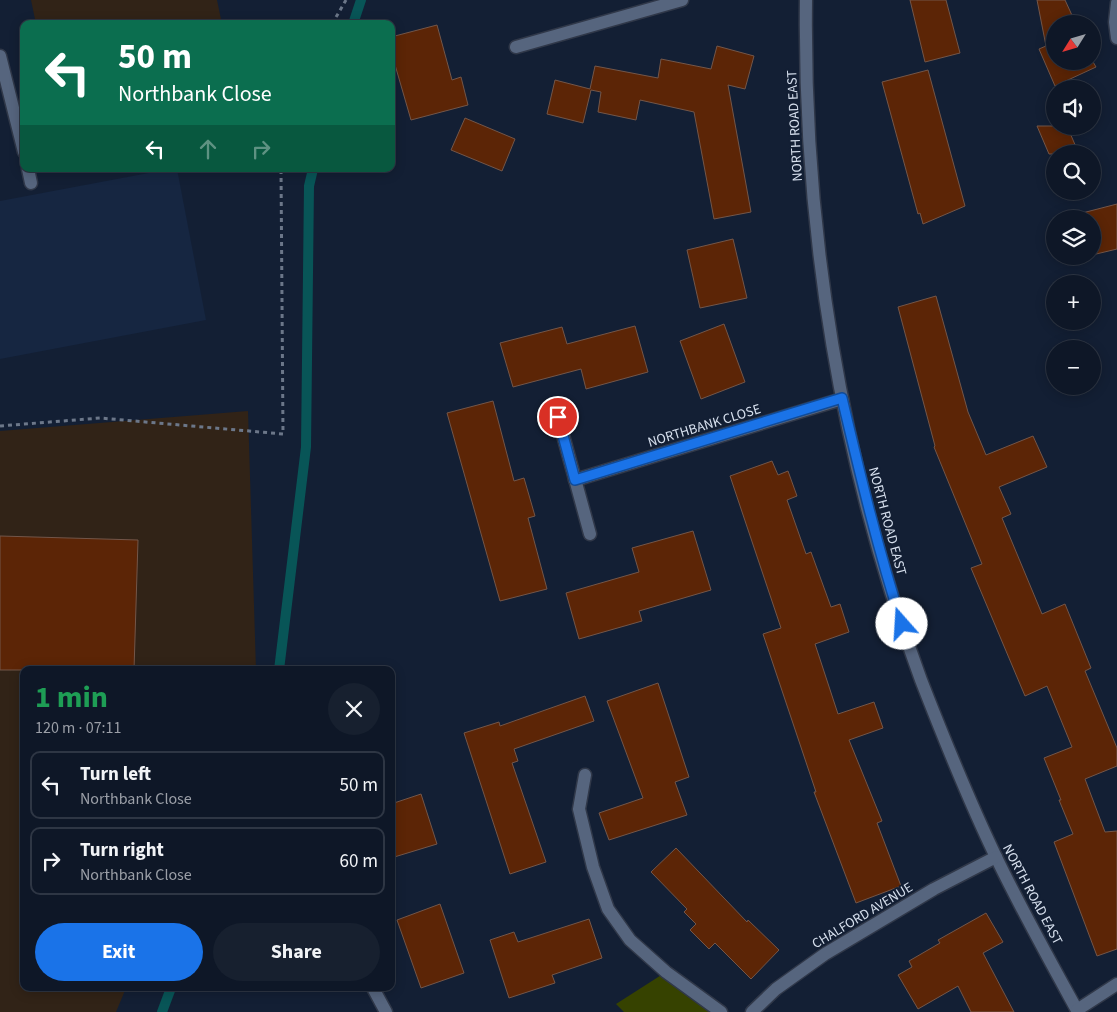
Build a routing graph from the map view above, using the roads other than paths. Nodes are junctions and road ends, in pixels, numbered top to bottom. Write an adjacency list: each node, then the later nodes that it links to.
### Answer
1 (682, 0): 5 (street)
2 (806, 0): 10 (street, NORTH ROAD EAST)
3 (1117, 3): 4 (street)
4 (1117, 38)
5 (516, 47)
6 (0, 56): 7 (street)
7 (20, 136)
8 (29, 172): 9 (street)
9 (31, 182)
10 (842, 398): 12 (street, NORTHBANK CLOSE); 15 (street, NORTH ROAD EAST)
11 (558, 417): 12 (street)
12 (575, 480): 13 (street)
13 (590, 534)
14 (584, 775): 20 (street)
15 (996, 858): 18 (street, NORTH ROAD EAST); 21 (street, CHALFORD AVENUE)
16 (1117, 984): 18 (street)
17 (375, 991): 19 (street)
18 (1078, 1011)
19 (386, 1012)
20 (721, 1012)
21 (752, 1012)

